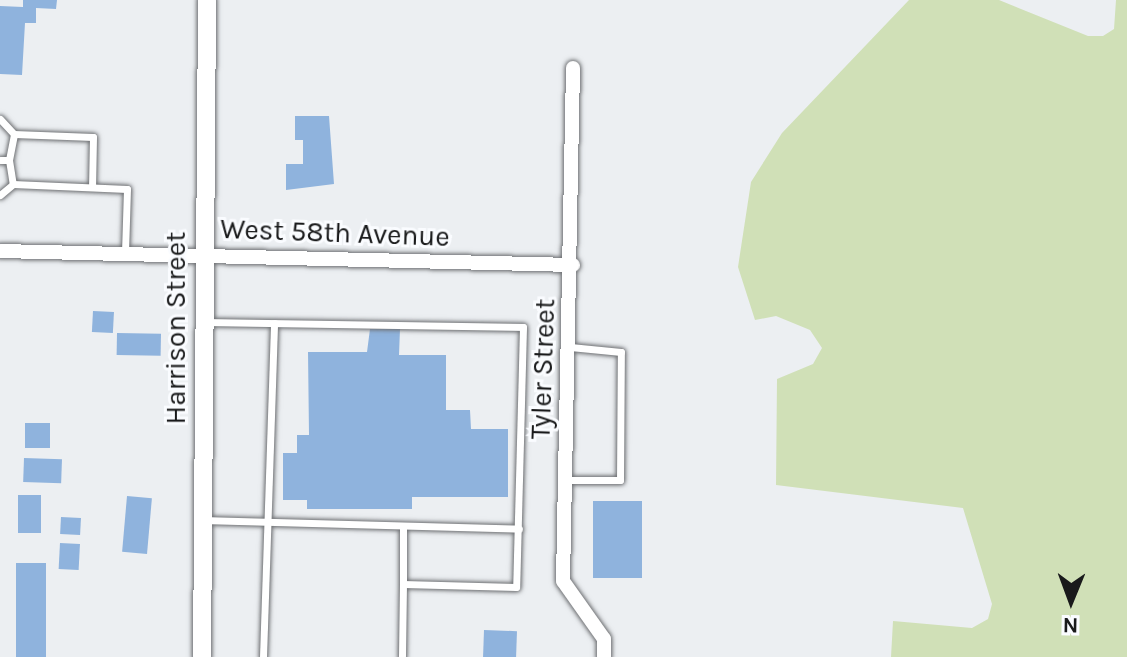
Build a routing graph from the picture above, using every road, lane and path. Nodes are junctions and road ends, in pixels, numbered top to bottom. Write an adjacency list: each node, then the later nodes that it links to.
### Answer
1 (207, 0): 11 (street, Harrison Street)
2 (573, 68): 12 (street, Tyler Street)
3 (0, 119): 4 (lane)
4 (14, 134): 5 (lane); 7 (lane)
5 (4, 160): 6 (lane)
6 (13, 184): 7 (lane); 8 (lane)
7 (92, 187): 10 (lane)
8 (0, 195)
9 (0, 251): 10 (street, West 58th Avenue)
10 (125, 253): 11 (street, West 58th Avenue)
11 (204, 255): 12 (street, West 58th Avenue); 13 (street, Harrison Street)
12 (573, 265): 15 (street, Tyler Street)
13 (204, 322): 14 (lane); 17 (street, Harrison Street)
14 (274, 323): 18 (lane); 20 (lane)
15 (570, 347): 16 (street, Tyler Street); 16 (lane)
16 (566, 480): 25 (street, Tyler Street)
17 (203, 520): 18 (lane); 22 (street, Harrison Street)
18 (267, 522): 19 (lane); 23 (lane)
19 (403, 526): 20 (lane); 21 (lane)
20 (519, 529): 21 (lane)
21 (403, 584): 24 (lane)
22 (202, 657)
23 (263, 657)
24 (402, 657)
25 (604, 657)

